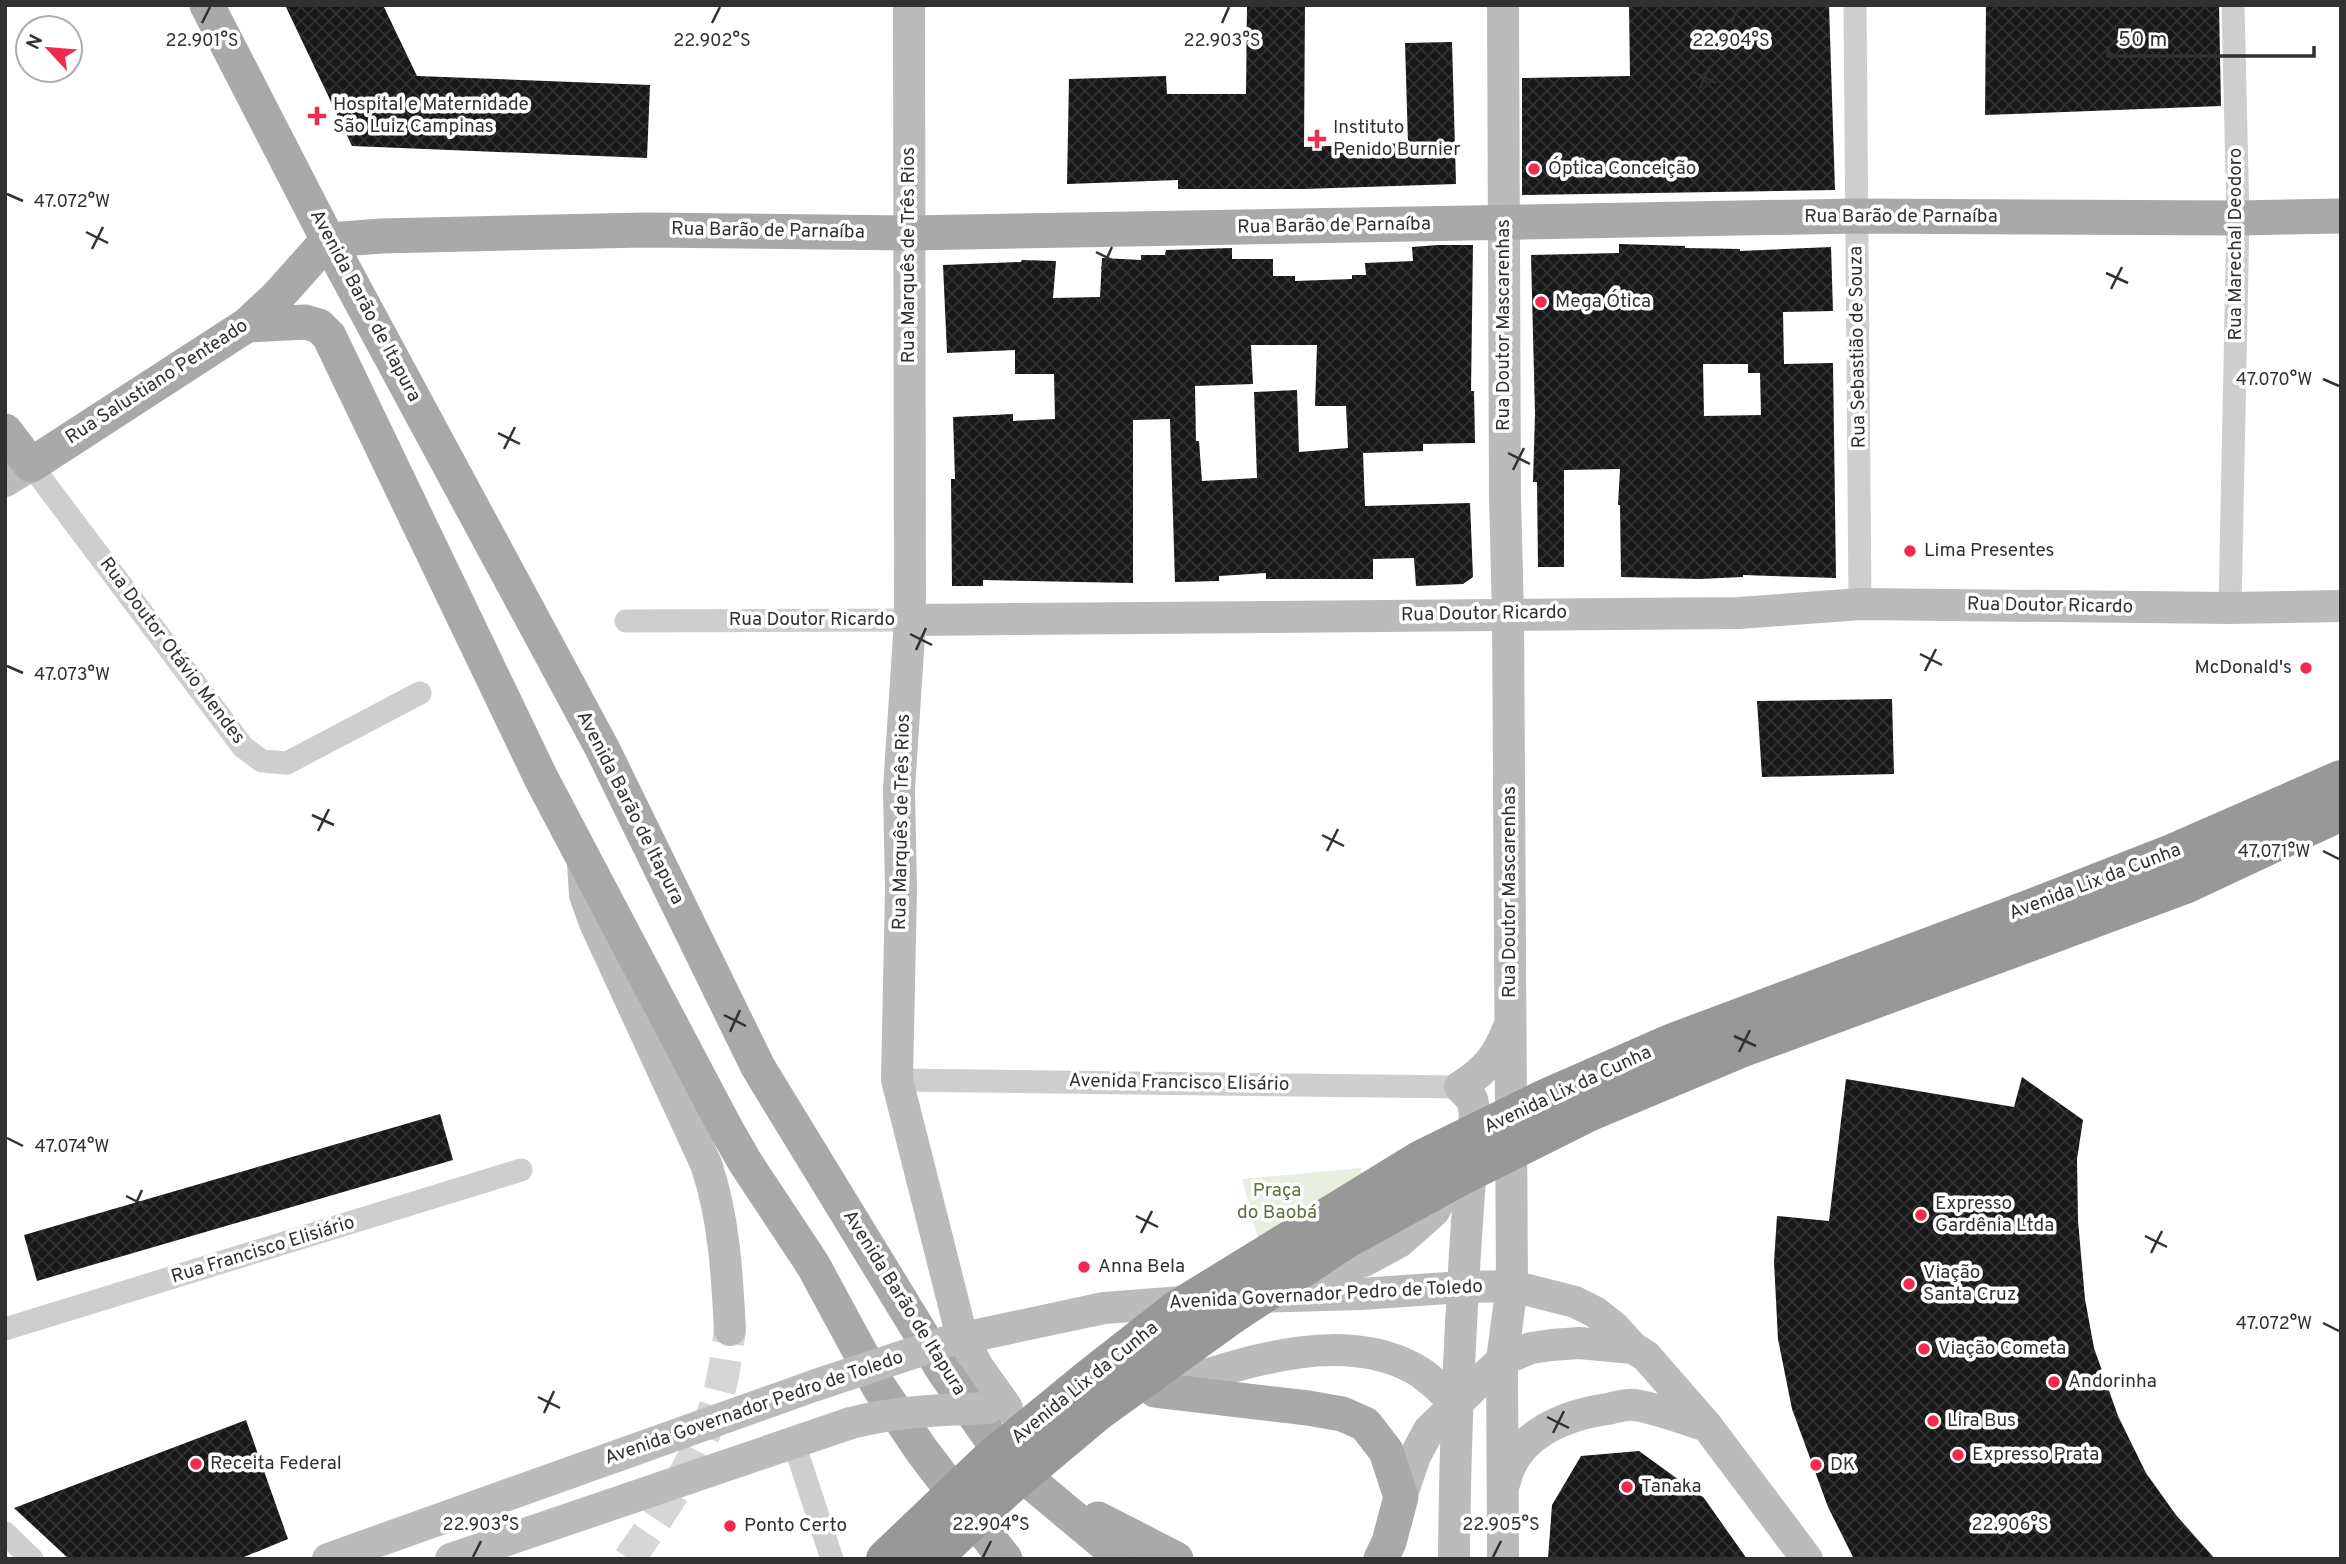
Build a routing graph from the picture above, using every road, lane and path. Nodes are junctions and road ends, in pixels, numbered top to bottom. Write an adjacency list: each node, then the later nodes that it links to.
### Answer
1 (207, 5): 11 (main road, Avenida Barão de Itapura)
2 (909, 5): 10 (main road, Rua Marquês de Três Rios)
3 (1503, 5): 9 (main road, Rua Doutor Mascarenhas)
4 (1855, 5): 6 (street, Rua Sebastião de Souza)
5 (2234, 5): 8 (street, Rua Marechal Deodoro)
6 (1856, 216): 8 (main road, Rua Barão de Parnaíba); 9 (main road, Rua Barão de Parnaíba); 15 (street, Rua Sebastião de Souza)
7 (2341, 216): 8 (main road, Rua Barão de Parnaíba)
8 (2238, 218): 17 (street, Rua Marechal Deodoro)
9 (1503, 223): 10 (main road, Rua Barão de Parnaíba); 18 (main road, Rua Doutor Mascarenhas)
10 (909, 233): 11 (main road, Rua Barão de Parnaíba); 19 (main road, Rua Marquês de Três Rios)
11 (328, 240): 12 (main road, Rua Salustiano Penteado); 45 (main road, Avenida Barão de Itapura)
12 (247, 325): 14 (main road, Rua Salustiano Penteado); 25 (main road)
13 (5, 430): 14 (main road, Rua Doutor Otávio Mendes)
14 (18, 473): 21 (street, Rua Doutor Otávio Mendes)
15 (1860, 604): 17 (main road, Rua Doutor Ricardo); 18 (main road, Rua Doutor Ricardo)
16 (2341, 606): 17 (main road, Rua Doutor Ricardo)
17 (2230, 608)
18 (1508, 614): 19 (main road, Rua Doutor Ricardo); 27 (main road, Rua Doutor Mascarenhas)
19 (910, 620): 20 (street, Rua Doutor Ricardo); 28 (main road, Rua Marquês de Três Rios)
20 (626, 621)
21 (420, 693)
22 (2341, 779): 24 (highway, Avenida Lix da Cunha)
23 (2341, 812): 24 (highway, Avenida Lix da Cunha)
24 (2266, 828): 26 (highway, Avenida Lix da Cunha)
25 (583, 856): 36 (main road); 55 (main road)
26 (2027, 926): 53 (highway, Avenida Lix da Cunha, bridge); 54 (highway, Avenida Lix da Cunha, bridge)
27 (1511, 1022): 29 (main road); 32 (main road, Rua Doutor Mascarenhas)
28 (897, 1080): 29 (street, Avenida Francisco Elisário); 37 (main road, Rua Marquês de Três Rios)
29 (1460, 1087): 30 (main road)
30 (1474, 1136): 33 (main road); 34 (main road)
31 (521, 1170): 35 (street, Rua Francisco Elisiário)
32 (1512, 1286): 33 (main road, Avenida Governador Pedro de Toledo); 38 (main road, Avenida Governador Pedro de Toledo); 39 (main road, Rua Doutor Mascarenhas)
33 (1462, 1287): 34 (main road, Avenida Governador Pedro de Toledo); 41 (main road)
34 (1239, 1297): 37 (main road, Avenida Governador Pedro de Toledo)
35 (5, 1329)
36 (730, 1330)
37 (955, 1339): 42 (main road, Rua Marquês de Três Rios); 50 (main road, Avenida Governador Pedro de Toledo, bridge)
38 (1643, 1356): 39 (main road); 43 (main road, Avenida Governador Pedro de Toledo)
39 (1502, 1360): 41 (main road); 46 (main road, Rua Doutor Mascarenhas)
40 (1155, 1390): 41 (main road); 42 (main road); 47 (main road)
41 (1456, 1404): 47 (main road); 59 (main road)
42 (997, 1408): 44 (main road, bridge)
43 (1707, 1426): 46 (main road); 61 (main road, Avenida Governador Pedro de Toledo)
44 (794, 1443): 51 (main road); 52 (street)
45 (1008, 1464): 56 (main road, Avenida Barão de Itapura); 57 (main road)
46 (1504, 1487): 60 (main road, Rua Doutor Mascarenhas)
47 (1401, 1497): 58 (main road)
48 (5, 1533): 49 (street)
49 (32, 1559)
50 (328, 1559)
51 (451, 1559)
52 (832, 1559)
53 (885, 1559)
54 (932, 1559)
55 (1005, 1559)
56 (1123, 1559)
57 (1175, 1559)
58 (1381, 1559)
59 (1454, 1559)
60 (1503, 1559)
61 (1807, 1559)

